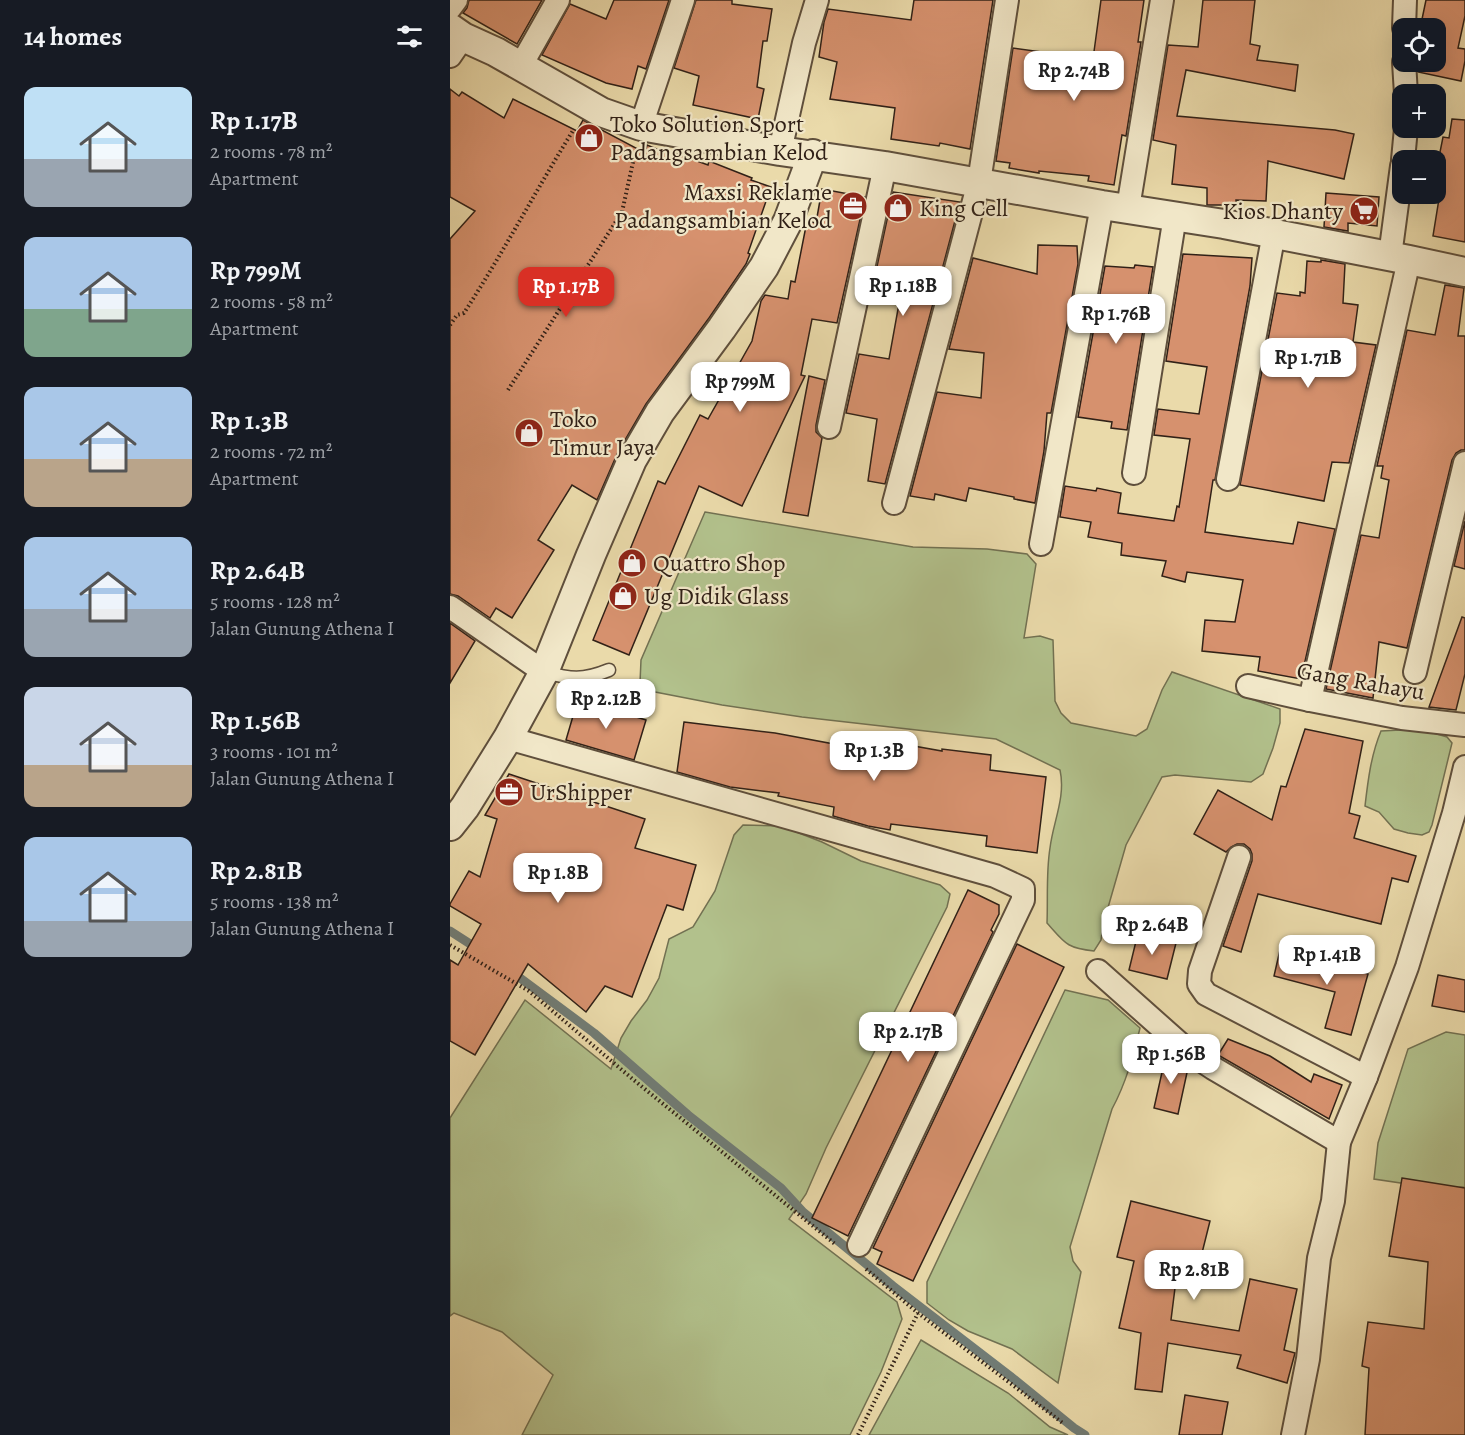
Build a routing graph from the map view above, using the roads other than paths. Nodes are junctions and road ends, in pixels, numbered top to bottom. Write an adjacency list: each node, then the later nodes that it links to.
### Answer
1 (456, 0): 8 (street)
2 (558, 0): 11 (street)
3 (684, 0): 12 (street)
4 (816, 0): 13 (street)
5 (1006, 0): 16 (street)
6 (1162, 0): 18 (street)
7 (1405, 0): 9 (street)
8 (450, 8)
9 (1404, 18)
10 (454, 41): 11 (street)
11 (520, 67): 12 (street)
12 (641, 126): 13 (street)
13 (780, 151): 14 (street)
14 (813, 154): 15 (street); 31 (street)
15 (885, 166): 16 (street); 23 (street)
16 (979, 182): 18 (street); 27 (street)
17 (1401, 204): 21 (street)
18 (1115, 206): 19 (street); 28 (street)
19 (1175, 216): 20 (street); 25 (street)
20 (1274, 233): 21 (street); 26 (street)
21 (1400, 258): 22 (street); 34 (street)
22 (1465, 272)
23 (829, 427)
24 (1465, 463): 32 (street)
25 (1134, 472)
26 (1228, 479)
27 (894, 502)
28 (1041, 544)
29 (450, 607): 31 (street)
30 (609, 670): 31 (lane)
31 (544, 672): 36 (street)
32 (1414, 672)
33 (1248, 686): 34 (street, Gang Rahayu)
34 (1310, 700): 35 (street, Gang Rahayu)
35 (1465, 725)
36 (508, 738): 38 (street); 43 (street)
37 (1465, 768): 41 (street)
38 (450, 826)
39 (1239, 856): 41 (street)
40 (1098, 971): 42 (street)
41 (1366, 1077): 42 (street)
42 (1339, 1142): 44 (street)
43 (860, 1255)
44 (1293, 1435)

